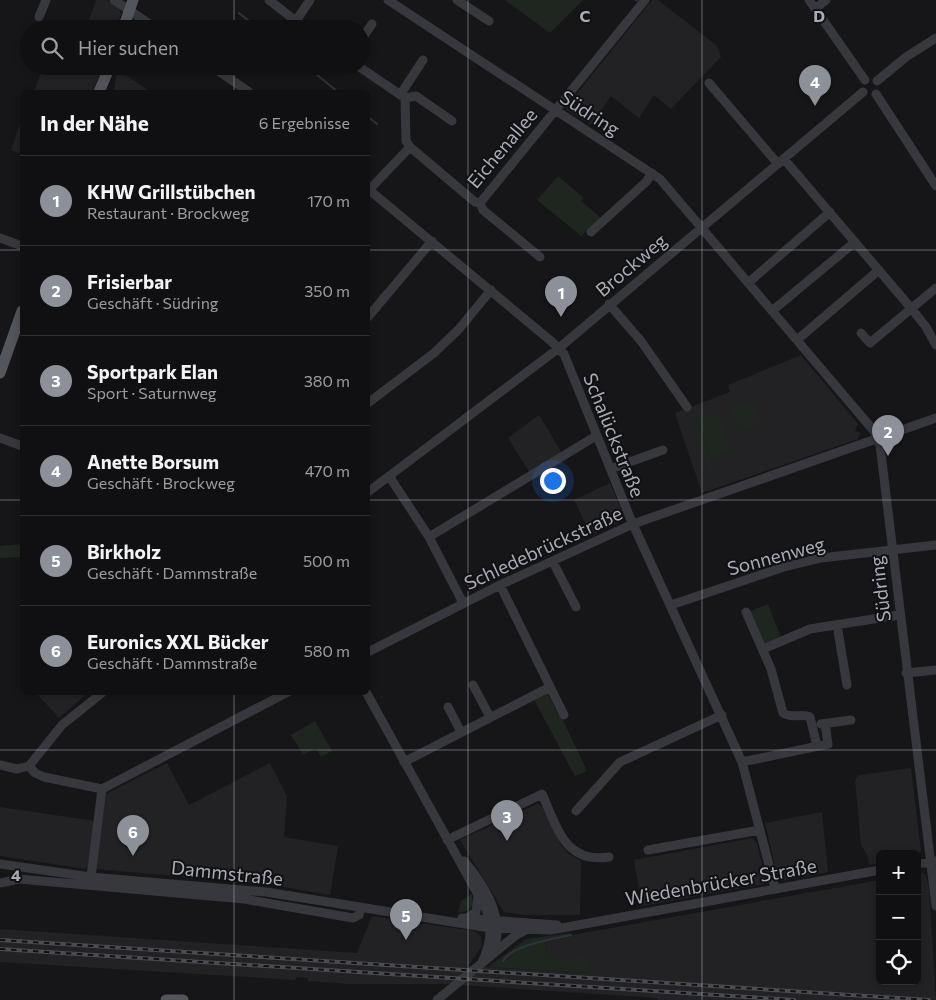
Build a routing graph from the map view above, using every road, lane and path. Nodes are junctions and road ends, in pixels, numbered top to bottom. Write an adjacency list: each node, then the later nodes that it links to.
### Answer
1 (46, 0): 13 (street)
2 (114, 0): 11 (street)
3 (269, 0): 16 (street)
4 (310, 0): 17 (street)
5 (388, 0): 10 (street, Südring)
6 (456, 0): 18 (street)
7 (645, 0): 36 (street, Eichenallee)
8 (809, 0): 12 (street)
9 (826, 0): 12 (street)
10 (398, 3): 36 (street, Südring)
11 (132, 5): 14 (main road); 15 (street)
12 (816, 8): 27 (street)
13 (39, 17)
14 (126, 20)
15 (148, 20)
16 (294, 20)
17 (297, 20)
18 (489, 21)
19 (372, 24): 20 (street)
20 (370, 27)
21 (936, 38): 28 (street)
22 (423, 60): 35 (street)
23 (370, 74): 35 (street)
24 (106, 75): 30 (main road)
25 (107, 75): 31 (main road)
26 (224, 75): 32 (street)
27 (865, 80): 28 (street); 33 (street)
28 (877, 81): 34 (street)
29 (709, 83): 39 (street)
30 (100, 90)
31 (104, 90)
32 (246, 90)
33 (863, 92): 34 (street); 39 (street, Brockweg)
34 (876, 94): 41 (street)
35 (403, 96): 37 (street); 38 (street)
36 (556, 110): 40 (street, Südring); 44 (street, Eichenallee)
37 (452, 120)
38 (410, 147): 42 (street); 44 (street, Eichenallee)
39 (781, 161): 45 (street); 46 (street, Brockweg)
40 (652, 173): 46 (street, Südring); 47 (street)
41 (936, 186)
42 (370, 188)
43 (370, 192): 49 (street, Schalückstraße)
44 (480, 203): 52 (street)
45 (830, 212): 50 (street); 54 (street)
46 (702, 227): 54 (street, Südring); 57 (street, Brockweg)
47 (591, 232)
48 (0, 238): 51 (street)
49 (432, 241): 56 (street, Schalückstraße); 60 (street)
50 (854, 242): 53 (street); 59 (street)
51 (20, 245)
52 (540, 257)
53 (879, 270): 58 (street); 63 (street)
54 (748, 283): 59 (street, Südring)
55 (936, 288): 58 (street)
56 (490, 290): 65 (street, Schalückstraße); 68 (street)
57 (609, 304): 65 (street, Brockweg); 69 (street)
58 (911, 308): 62 (street); 64 (street)
59 (772, 312): 63 (street, Südring)
60 (370, 315)
61 (20, 318): 66 (main road)
62 (861, 333)
63 (797, 340): 73 (street, Südring)
64 (936, 345)
65 (559, 348): 71 (street, Schalückstraße); 77 (street, Brockweg)
66 (2, 359): 67 (main road)
67 (0, 373)
68 (370, 398)
69 (687, 407)
70 (936, 418): 73 (street, Schledebrückstraße)
71 (596, 436): 76 (street, Schalückstraße); 80 (street)
72 (0, 438): 74 (street)
73 (877, 438): 79 (street, Schledebrückstraße); 82 (street, Südring)
74 (20, 445)
75 (663, 450): 76 (street)
76 (610, 469): 79 (street, Schalückstraße)
77 (389, 476): 78 (street, Brockweg); 80 (street)
78 (370, 490)
79 (633, 524): 83 (street, Schledebrückstraße); 86 (street, Schalückstraße)
80 (429, 537): 85 (street)
81 (936, 545): 82 (street, Sonnenweg)
82 (892, 550): 86 (street, Sonnenweg); 89 (street, Südring)
83 (553, 562): 84 (street, Schledebrückstraße); 87 (street)
84 (500, 585): 85 (street, Schledebrückstraße); 97 (street)
85 (463, 603): 92 (street, Schledebrückstraße)
86 (671, 605): 103 (street, Schalückstraße)
87 (576, 606)
88 (746, 612): 91 (street)
89 (899, 615): 90 (street); 94 (street, Südring)
90 (837, 625): 91 (street); 96 (street)
91 (763, 649): 107 (street)
92 (370, 651)
93 (936, 670): 94 (street)
94 (906, 673): 120 (street, Südring)
95 (473, 685): 104 (street)
96 (847, 686)
97 (550, 687): 102 (street); 104 (street)
98 (99, 695): 113 (street)
99 (282, 695): 114 (street)
100 (368, 695): 110 (street)
101 (448, 707): 108 (street)
102 (564, 715)
103 (722, 715): 111 (street, Schalückstraße); 115 (street)
104 (490, 717): 108 (street)
105 (851, 720): 106 (street)
106 (825, 724): 107 (street); 109 (street)
107 (814, 726): 109 (street)
108 (461, 732): 110 (street)
109 (817, 746): 111 (street)
110 (404, 762): 117 (street)
111 (742, 762): 116 (street, Schalückstraße)
112 (0, 765): 113 (street)
113 (29, 766): 114 (street)
114 (102, 789): 125 (street)
115 (576, 811)
116 (760, 830): 118 (street); 128 (street, Schalückstraße)
117 (449, 843): 119 (street); 129 (street); 134 (street)
118 (648, 850)
119 (609, 857)
120 (934, 861): 121 (street); 130 (street, Südring)
121 (921, 863)
122 (0, 864): 123 (street, Dammstraße)
123 (20, 868): 125 (street, Dammstraße); 126 (street)
124 (876, 871): 128 (street, Wiedenbrücker Straße)
125 (91, 877): 131 (street, Dammstraße)
126 (19, 879): 127 (street); 131 (street, Dammstraße)
127 (0, 883)
128 (775, 888): 135 (street, Wiedenbrücker Straße)
129 (478, 896): 133 (street); 134 (street)
130 (936, 906)
131 (361, 908): 132 (street, Dammstraße)
132 (432, 917): 133 (street, Dammstraße); 134 (street, Dammstraße)
133 (467, 918): 134 (street, Dammstraße)
134 (493, 924): 135 (street, Wiedenbrücker Straße); 136 (street, Wiedenbrücker Straße); 137 (street)
135 (569, 926): 136 (street, Wiedenbrücker Straße)
136 (527, 930): 137 (street)
137 (486, 959): 140 (street)
138 (166, 1000): 139 (main road)
139 (183, 1000)
140 (437, 1000)

